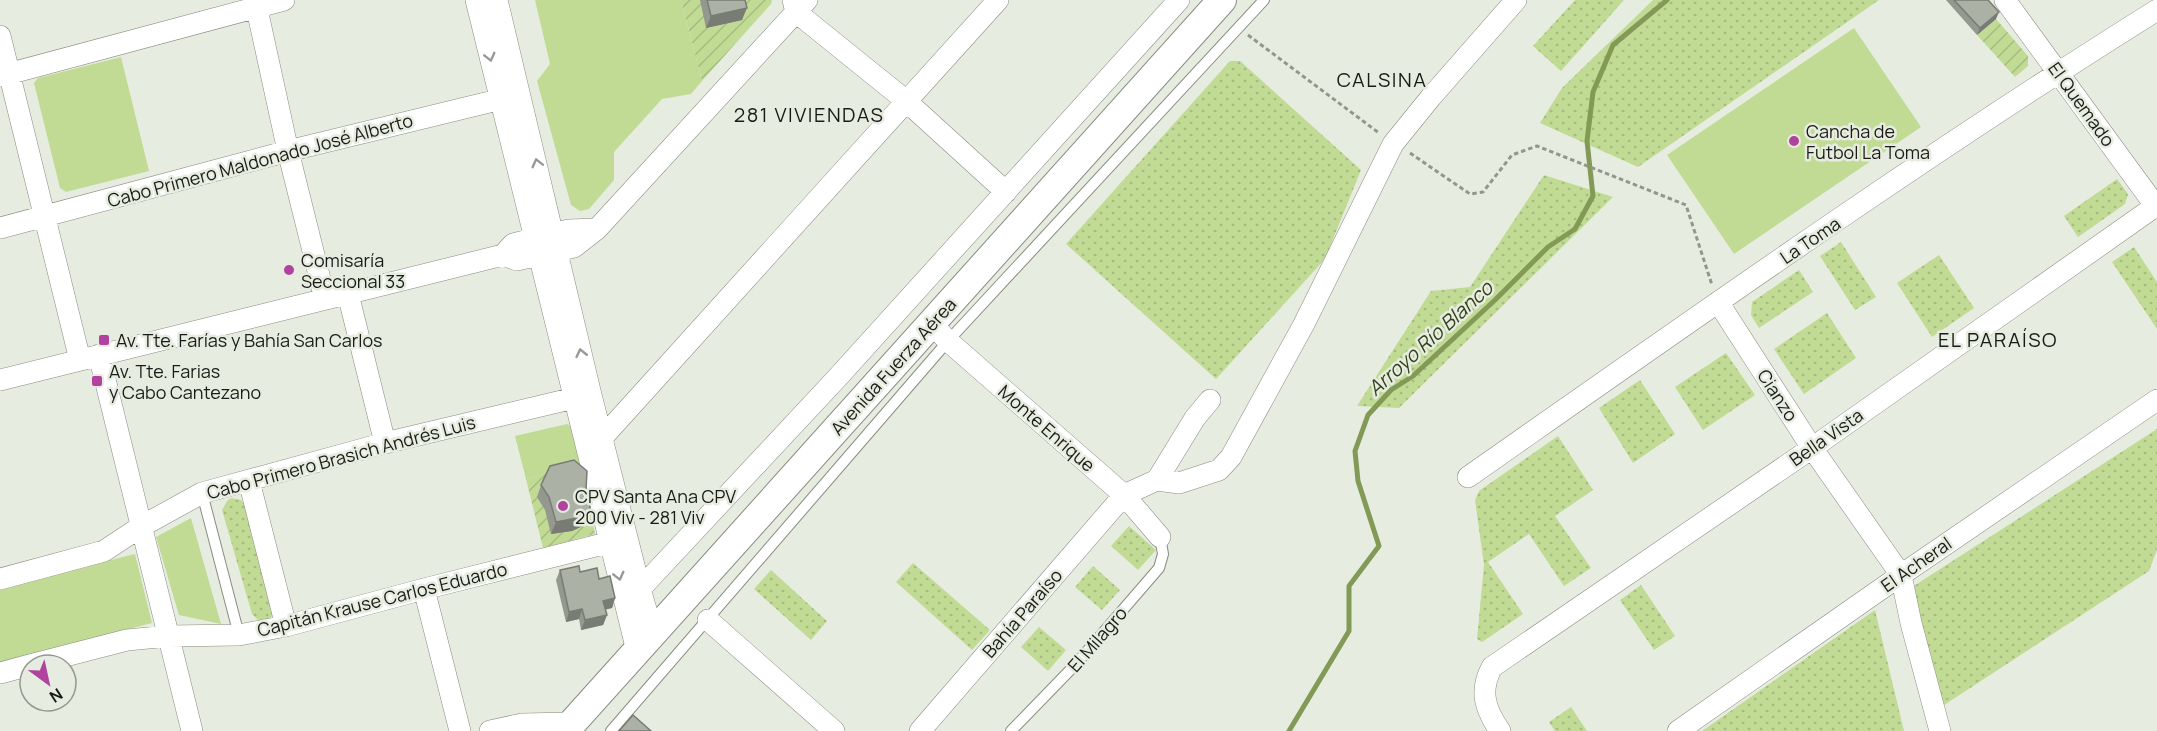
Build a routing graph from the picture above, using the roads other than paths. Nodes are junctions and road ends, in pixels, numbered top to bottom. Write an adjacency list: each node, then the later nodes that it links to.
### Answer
1 (284, 0): 10 (street)
2 (476, 0): 16 (street, one-way to 16)
3 (497, 0): 16 (street)
4 (998, 0): 17 (street)
5 (1179, 0): 19 (street)
6 (1222, 0): 27 (main road, Avenida Fuerza Aérea)
7 (1264, 0): 27 (lane)
8 (1516, 0): 37 (street)
9 (2005, 0): 14 (street, El Quemado)
10 (256, 4): 15 (street); 18 (street)
11 (798, 4): 17 (street); 23 (street)
12 (2157, 10): 14 (street, La Toma)
13 (0, 36): 15 (street)
14 (2059, 71): 20 (street, El Quemado); 26 (street, La Toma)
15 (4, 75): 21 (street)
16 (510, 96): 18 (street, Cabo Primero Maldonado José Alberto); 23 (street)
17 (905, 100): 19 (street); 33 (street)
18 (288, 151): 21 (street, Cabo Primero Maldonado José Alberto); 25 (street)
19 (1006, 192): 47 (street)
20 (2156, 206): 35 (street, Bella Vista)
21 (44, 218): 22 (street, Cabo Primero Maldonado José Alberto); 28 (street)
22 (0, 228)
23 (547, 244): 24 (street); 30 (street)
24 (348, 294): 25 (street); 34 (street)
25 (325, 299): 28 (street)
26 (1718, 302): 35 (street, Cianzo); 36 (street, La Toma)
27 (940, 332): 40 (street, Monte Enrique); 48 (lane); 52 (main road, Avenida Fuerza Aérea)
28 (90, 358): 29 (street); 41 (street)
29 (0, 380)
30 (582, 396): 33 (street); 34 (street, Cabo Primero Brasich Andrés Luis)
31 (1210, 400): 37 (street)
32 (2157, 400): 44 (street, El Acheral)
33 (594, 441): 43 (street)
34 (385, 443): 38 (street, Cabo Primero Brasich Andrés Luis)
35 (1812, 448): 44 (street, Cianzo); 65 (street, Bella Vista)
36 (1468, 477)
37 (1157, 480): 40 (street)
38 (249, 481): 39 (street, Cabo Primero Brasich Andrés Luis); 49 (street)
39 (202, 493): 41 (street, Cabo Primero Brasich Andrés Luis); 50 (lane)
40 (1124, 495): 42 (street, Monte Enrique); 63 (street, Bahía Paraíso)
41 (142, 526): 45 (street, Cabo Primero Brasich Andrés Luis); 51 (street)
42 (1160, 537): 64 (lane, El Milagro)
43 (619, 540): 46 (street, Capitán Krause Carlos Eduardo); 47 (street); 52 (street, one-way to 52)
44 (1901, 575): 66 (street, El Acheral); 67 (street)
45 (0, 579)
46 (424, 589): 49 (street, Capitán Krause Carlos Eduardo); 59 (street)
47 (640, 590): 52 (street)
48 (708, 620): 61 (lane); 62 (street)
49 (286, 627): 50 (street, Capitán Krause Carlos Eduardo)
50 (239, 635): 51 (street, Capitán Krause Carlos Eduardo)
51 (169, 636): 53 (street, Capitán Krause Carlos Eduardo); 58 (street)
52 (645, 642): 57 (main road, Avenida Fuerza Aérea)
53 (77, 653)
54 (18, 668): 55 (street, Capitán Krause Carlos Eduardo)
55 (0, 673)
56 (518, 727): 57 (street); 60 (street)
57 (568, 727)
58 (192, 731)
59 (460, 731)
60 (490, 731)
61 (611, 731)
62 (834, 731)
63 (920, 731)
64 (1011, 731)
65 (1500, 731)
66 (1678, 731)
67 (1940, 731)

